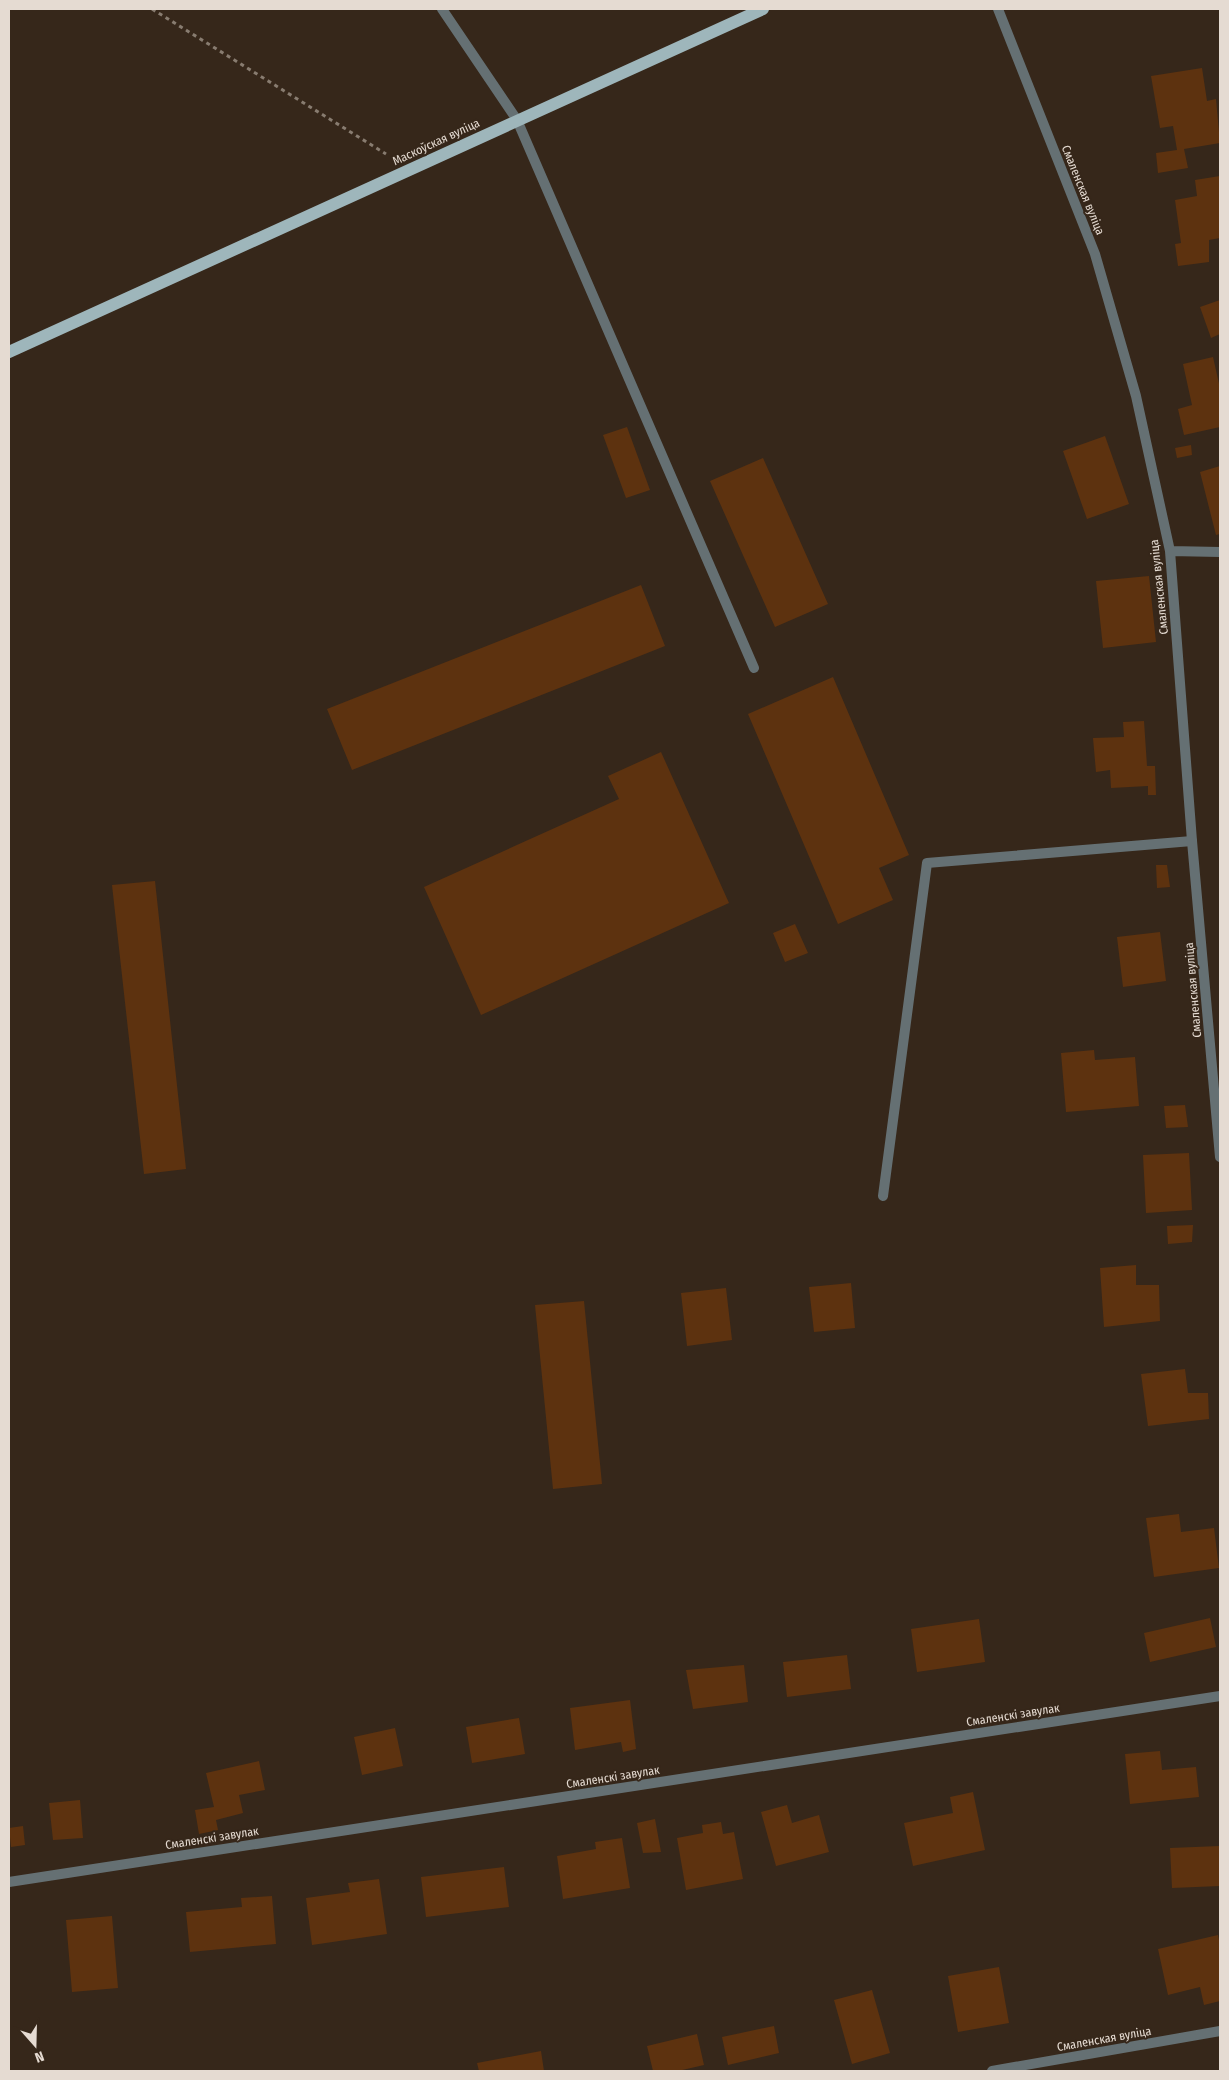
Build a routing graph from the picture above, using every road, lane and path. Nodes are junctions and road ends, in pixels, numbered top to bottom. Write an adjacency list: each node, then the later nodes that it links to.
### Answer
1 (152, 9): 6 (path)
2 (442, 9): 5 (street)
3 (763, 9): 5 (main road, Маскоўская вуліца)
4 (998, 9): 8 (street, Смаленская вуліца)
5 (517, 120): 6 (main road, Маскоўская вуліца); 10 (street)
6 (410, 169): 7 (main road, Маскоўская вуліца)
7 (9, 352)
8 (1170, 551): 9 (street); 11 (street, Смаленская вуліца)
9 (1220, 552)
10 (754, 668)
11 (1192, 841): 12 (street, Смаленская вуліца); 13 (street)
12 (1220, 1158)
13 (883, 1196)
14 (1220, 1696): 15 (street, Смаленскі завулак)
15 (9, 1882)
16 (1220, 2031): 17 (street, Смаленская вуліца)
17 (992, 2071)

